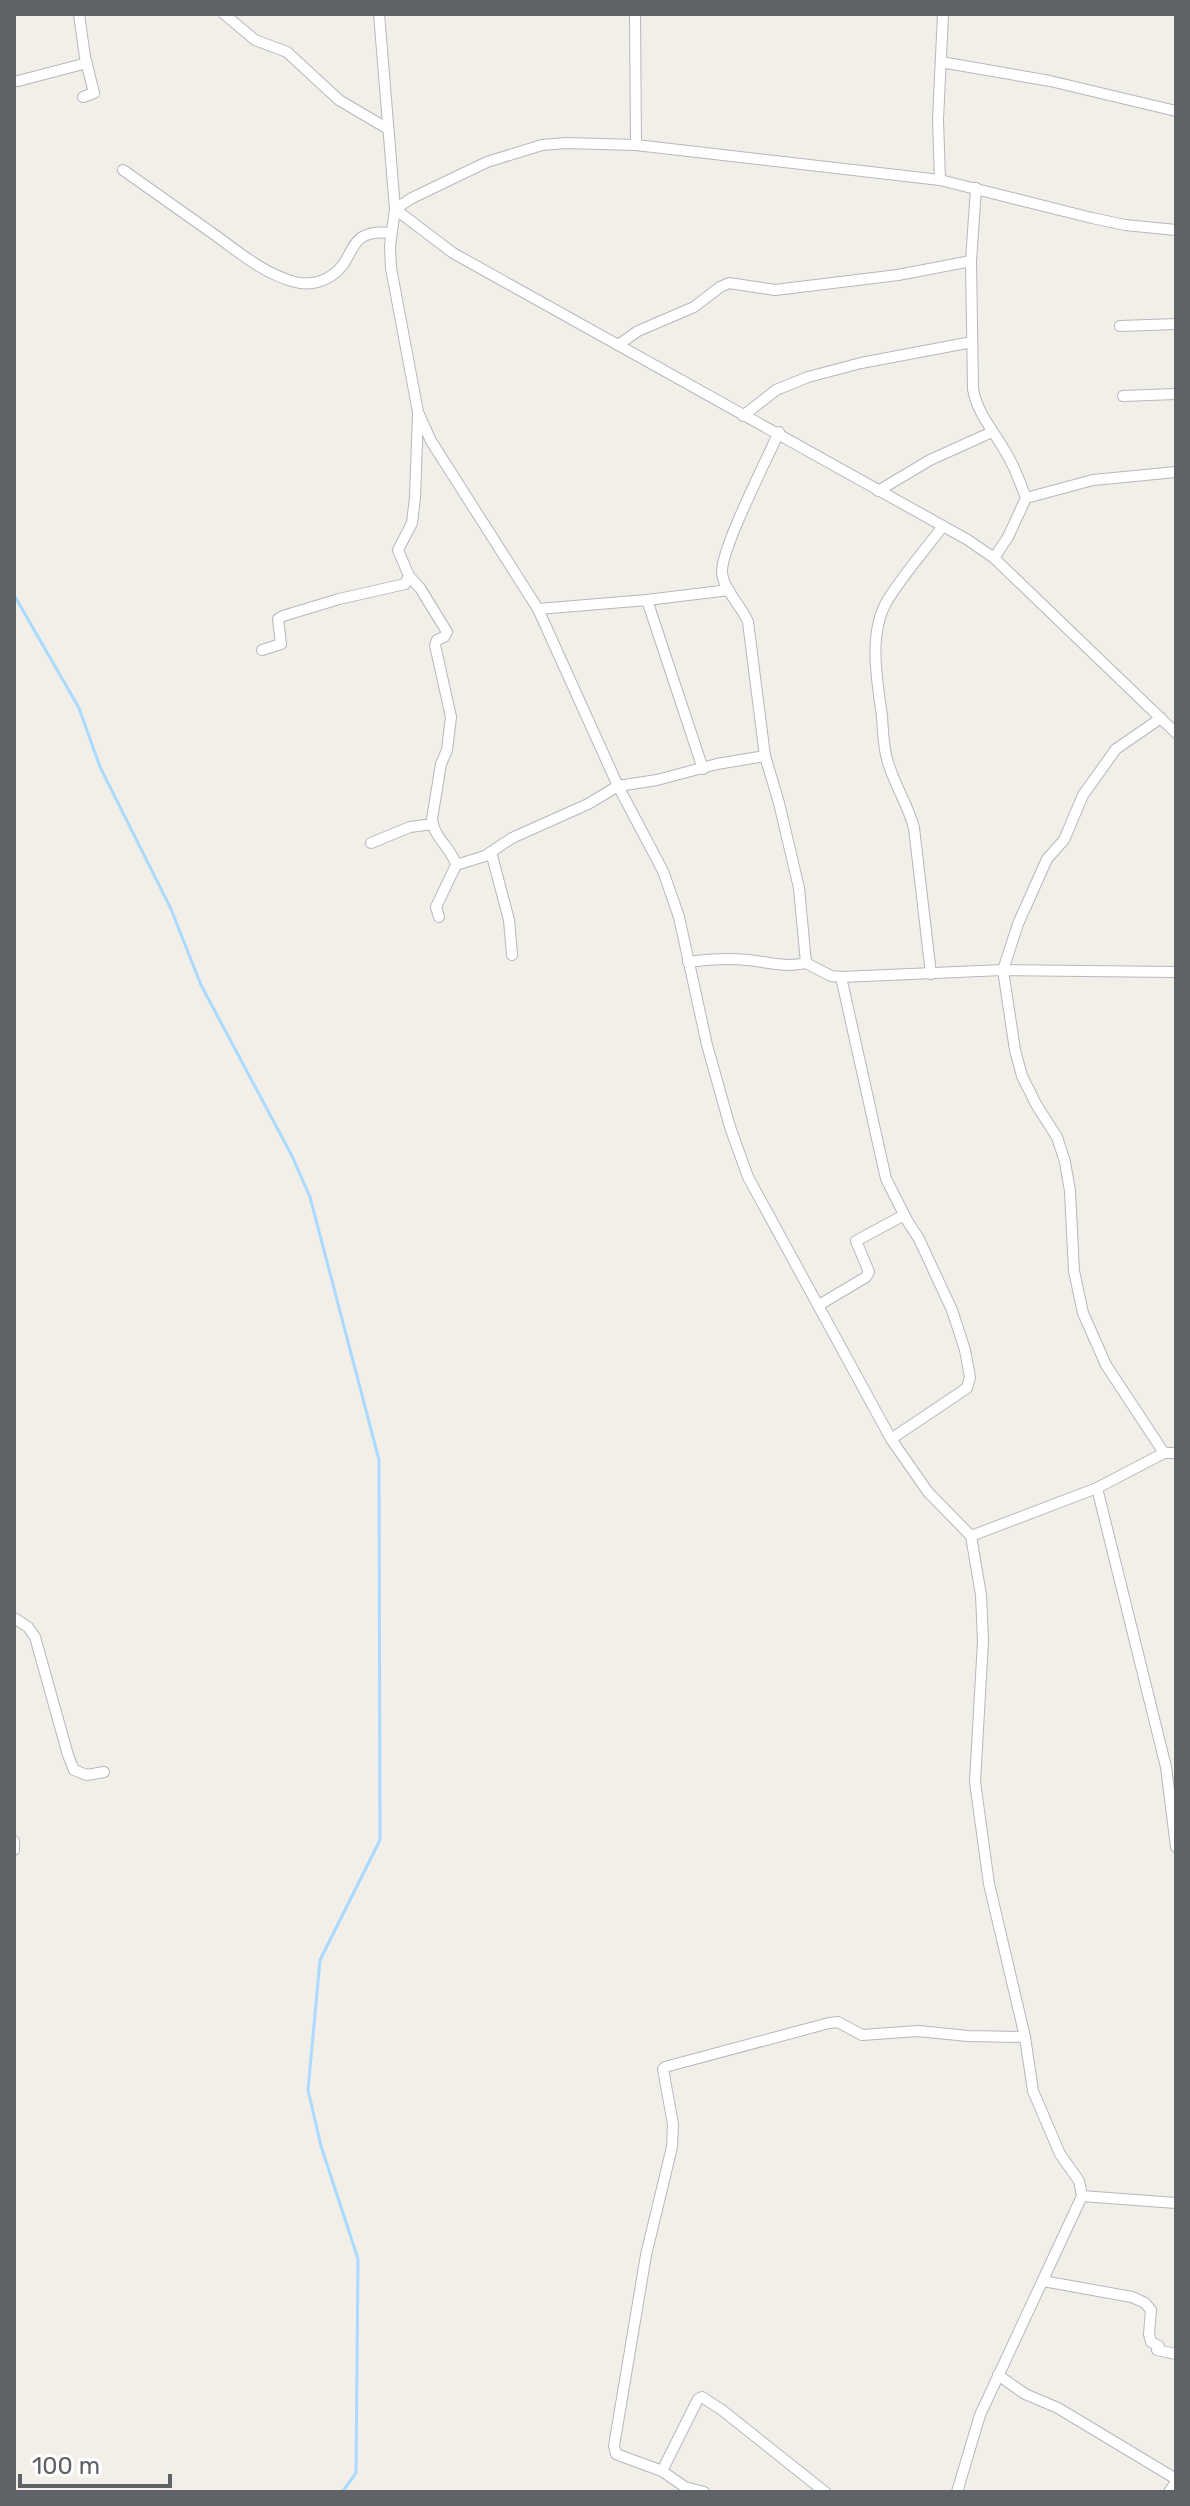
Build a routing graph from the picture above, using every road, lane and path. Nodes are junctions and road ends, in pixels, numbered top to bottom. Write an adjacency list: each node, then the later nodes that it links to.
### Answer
1 (79, 14): 7 (street)
2 (224, 14): 11 (street)
3 (380, 14): 11 (street)
4 (635, 14): 12 (street)
5 (943, 14): 6 (street)
6 (941, 62): 10 (street); 14 (street)
7 (87, 63): 8 (street); 9 (street)
8 (18, 81)
9 (83, 97)
10 (1176, 111)
11 (388, 129): 16 (street)
12 (636, 145): 14 (street); 16 (street)
13 (123, 170): 18 (street)
14 (940, 180): 15 (street)
15 (976, 188): 17 (street); 19 (street)
16 (395, 209): 18 (street); 23 (street)
17 (1176, 230)
18 (391, 233): 26 (street)
19 (971, 261): 22 (street); 23 (street)
20 (1176, 324): 21 (street)
21 (1120, 326)
22 (972, 342): 27 (street); 29 (street)
23 (618, 345): 27 (street)
24 (1176, 394): 25 (street)
25 (1123, 396)
26 (418, 412): 35 (street); 38 (street)
27 (743, 416): 28 (street)
28 (779, 432): 31 (street); 36 (street)
29 (992, 432): 31 (street); 32 (street)
30 (1176, 472): 32 (street)
31 (878, 491): 33 (street)
32 (1026, 498): 34 (street)
33 (943, 526): 34 (street); 55 (street)
34 (994, 558): 40 (street)
35 (409, 576): 39 (street); 45 (street)
36 (729, 590): 37 (street); 42 (street)
37 (647, 600): 38 (street); 43 (street)
38 (538, 609): 44 (street)
39 (262, 650)
40 (1161, 718): 41 (street); 53 (street)
41 (1176, 733)
42 (765, 756): 43 (street); 52 (street)
43 (703, 769): 44 (street)
44 (618, 786): 47 (street); 51 (street)
45 (433, 824): 46 (street); 48 (street)
46 (371, 843)
47 (491, 852): 48 (street); 50 (street)
48 (456, 865): 49 (street)
49 (439, 917)
50 (512, 955)
51 (688, 962): 52 (street); 58 (street)
52 (806, 963): 56 (street)
53 (1003, 970): 54 (street); 55 (street); 60 (street)
54 (1176, 972)
55 (931, 974): 56 (street)
56 (841, 977): 57 (street)
57 (904, 1215): 58 (street); 59 (street)
58 (819, 1305): 59 (street)
59 (891, 1439): 62 (street)
60 (1170, 1453): 61 (street)
61 (1097, 1488): 62 (street); 66 (street)
62 (971, 1536): 68 (street)
63 (14, 1618): 64 (street)
64 (104, 1772)
65 (14, 1841): 67 (street)
66 (1176, 1847)
67 (14, 1850)
68 (1025, 2037): 69 (street); 74 (street)
69 (1082, 2196): 70 (street); 71 (street)
70 (1176, 2203)
71 (1043, 2281): 72 (street); 73 (street)
72 (1176, 2354)
73 (998, 2375): 75 (street); 79 (street)
74 (662, 2471): 76 (street); 78 (street)
75 (1176, 2480): 80 (street)
76 (684, 2490): 77 (street)
77 (704, 2492)
78 (825, 2492)
79 (957, 2492)
80 (1169, 2492)

